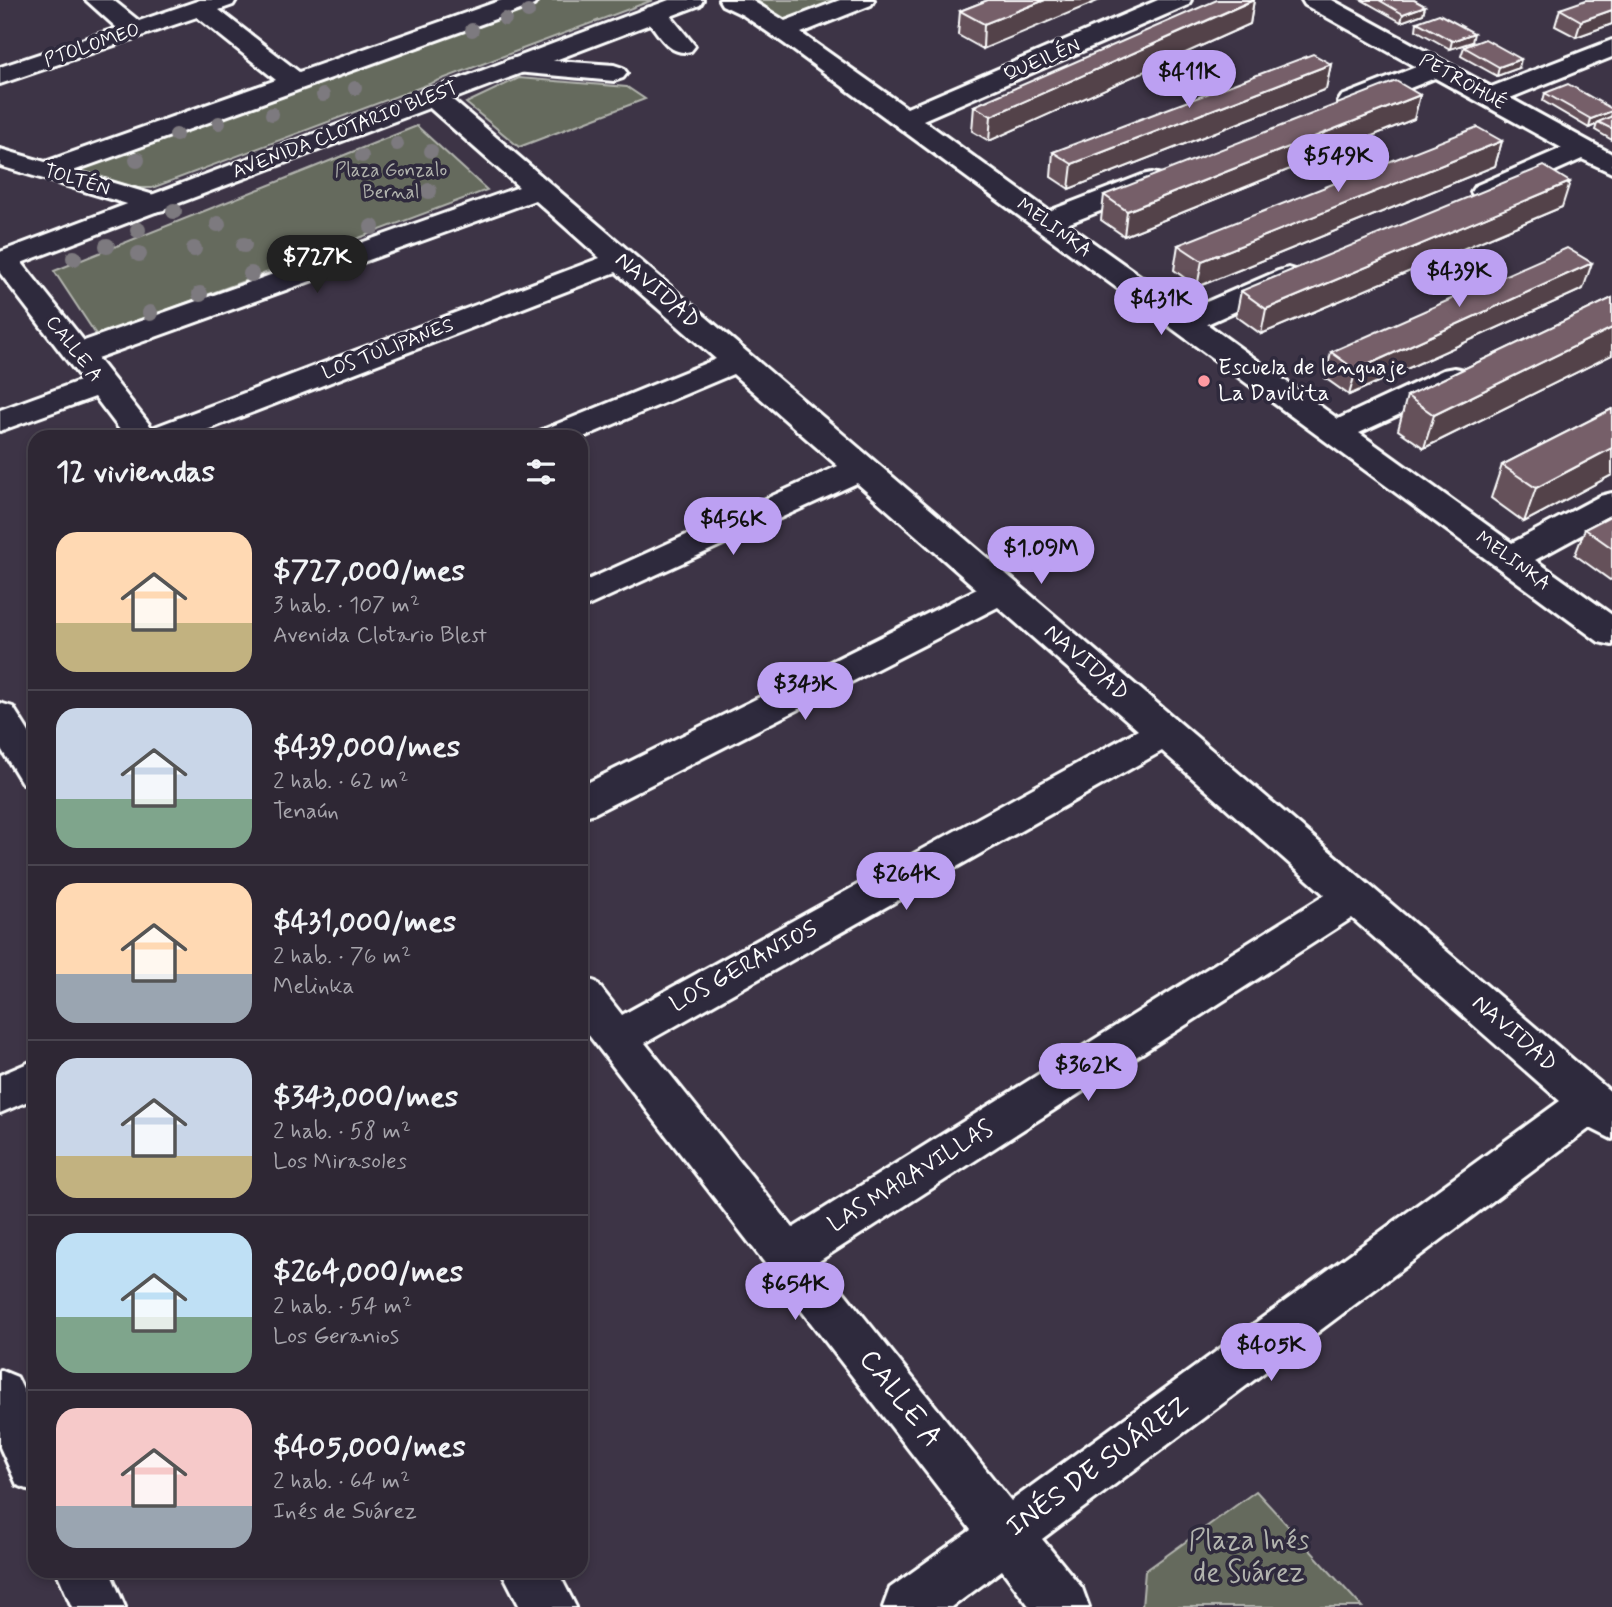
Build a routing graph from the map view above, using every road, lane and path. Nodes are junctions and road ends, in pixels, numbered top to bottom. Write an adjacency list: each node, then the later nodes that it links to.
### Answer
1 (98, 0): 10 (street)
2 (525, 0): 18 (street)
3 (691, 0): 9 (street, AVENIDA CLOTARIO BLEST)
4 (731, 0): 11 (street, MELINKA)
5 (862, 0): 11 (street)
6 (1180, 0): 22 (street, QUEILÉN)
7 (1314, 0): 15 (street, PETROHUÉ)
8 (213, 4): 10 (street, PTOLOMEO); 18 (street)
9 (655, 13): 12 (street); 14 (street, AVENIDA CLOTARIO BLEST)
10 (135, 30): 17 (street, PTOLOMEO)
11 (782, 31): 22 (street, MELINKA)
12 (682, 46)
13 (1612, 48): 20 (street)
14 (514, 66): 16 (street); 19 (street, AVENIDA CLOTARIO BLEST)
15 (1437, 68): 20 (street, PETROHUÉ); 21 (street)
16 (614, 73)
17 (0, 76)
18 (295, 82): 26 (street)
19 (432, 96): 28 (street, NAVIDAD); 30 (street, AVENIDA CLOTARIO BLEST)
20 (1490, 97): 23 (street, PETROHUÉ)
21 (1325, 112)
22 (904, 119): 31 (street, MELINKA)
23 (1583, 149): 25 (street, PETROHUÉ); 29 (street)
24 (0, 157): 26 (street, TOLTÉN)
25 (1612, 165)
26 (46, 171): 30 (street, TOLTÉN)
27 (1170, 173): 31 (street)
28 (539, 189): 32 (street, NAVIDAD); 36 (street)
29 (1459, 203)
30 (154, 204): 33 (street, AVENIDA CLOTARIO BLEST)
31 (1046, 222): 35 (street, MELINKA)
32 (621, 260): 37 (street, NAVIDAD); 42 (street, LOS TULIPANES)
33 (2, 261): 36 (street, CALLE A)
34 (1307, 269): 35 (street)
35 (1184, 323): 44 (street, MELINKA)
36 (78, 354): 39 (street, CALLE A)
37 (738, 361): 43 (street); 45 (street, NAVIDAD)
38 (1479, 365): 44 (street)
39 (102, 384): 40 (street); 41 (street, CALLE A)
40 (0, 421)
41 (138, 430)
42 (176, 430)
43 (570, 430)
44 (1336, 432): 47 (street, MELINKA)
45 (862, 468): 48 (street, NAVIDAD); 49 (street)
46 (1612, 504): 47 (street)
47 (1510, 559): 50 (street, MELINKA)
48 (1003, 590): 52 (street, NAVIDAD); 54 (street)
49 (588, 594)
50 (1612, 633)
51 (0, 716): 53 (street)
52 (1165, 732): 55 (street, NAVIDAD); 57 (street, LOS GERANIOS)
53 (28, 762)
54 (588, 799)
55 (1355, 896): 60 (street, NAVIDAD); 61 (street, LAS MARAVILLAS)
56 (588, 1003): 57 (street, CALLE A)
57 (616, 1039): 61 (street, CALLE A)
58 (28, 1081): 59 (street)
59 (0, 1095)
60 (1602, 1111): 64 (street, INÉS DE SUÁREZ)
61 (787, 1256): 64 (street, CALLE A)
62 (0, 1393): 63 (street)
63 (28, 1453)
64 (1005, 1535): 69 (street, INÉS DE SUÁREZ); 70 (street, CALLE A)
65 (86, 1578): 67 (street)
66 (532, 1578): 68 (street)
67 (99, 1607)
68 (550, 1607)
69 (909, 1607)
70 (1063, 1607)

